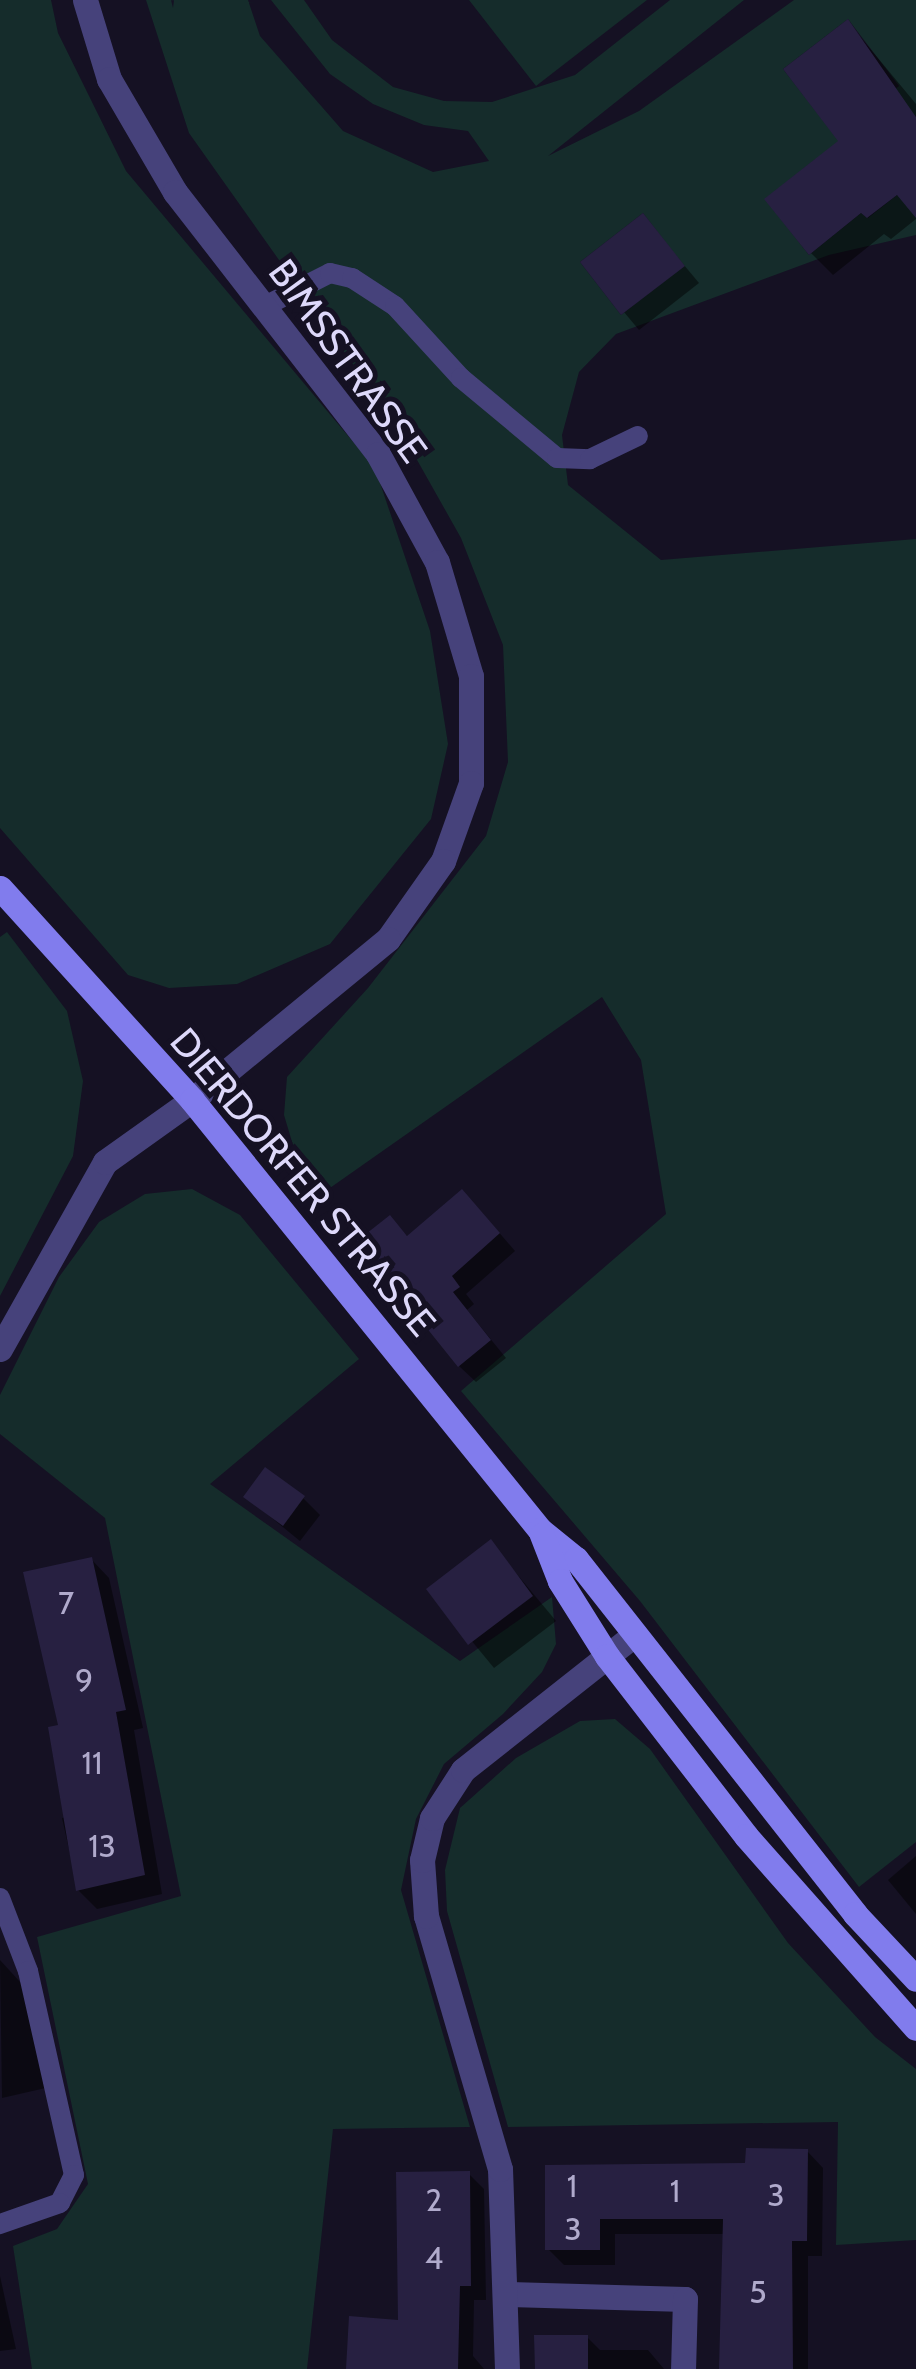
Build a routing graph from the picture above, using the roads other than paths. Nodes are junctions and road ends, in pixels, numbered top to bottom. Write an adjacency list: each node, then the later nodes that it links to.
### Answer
1 (85, 0): 2 (street, BIMSSTRASSE)
2 (263, 307): 3 (lane); 5 (street, BIMSSTRASSE)
3 (638, 436)
4 (0, 888): 5 (main road, DIERDORFER STRASSE)
5 (192, 1100): 6 (street, BIMSSTRASSE); 7 (main road, DIERDORFER STRASSE)
6 (0, 1348)
7 (540, 1530): 8 (main road, DIERDORFER STRASSE); 9 (main road, DIERDORFER STRASSE)
8 (635, 1634): 9 (street); 11 (main road, DIERDORFER STRASSE)
9 (607, 1656): 12 (main road, DIERDORFER STRASSE); 14 (street)
10 (0, 1898): 13 (lane)
11 (916, 1979)
12 (916, 2028)
13 (0, 2224)
14 (509, 2294): 15 (street); 16 (street)
15 (506, 2369)
16 (683, 2369)

